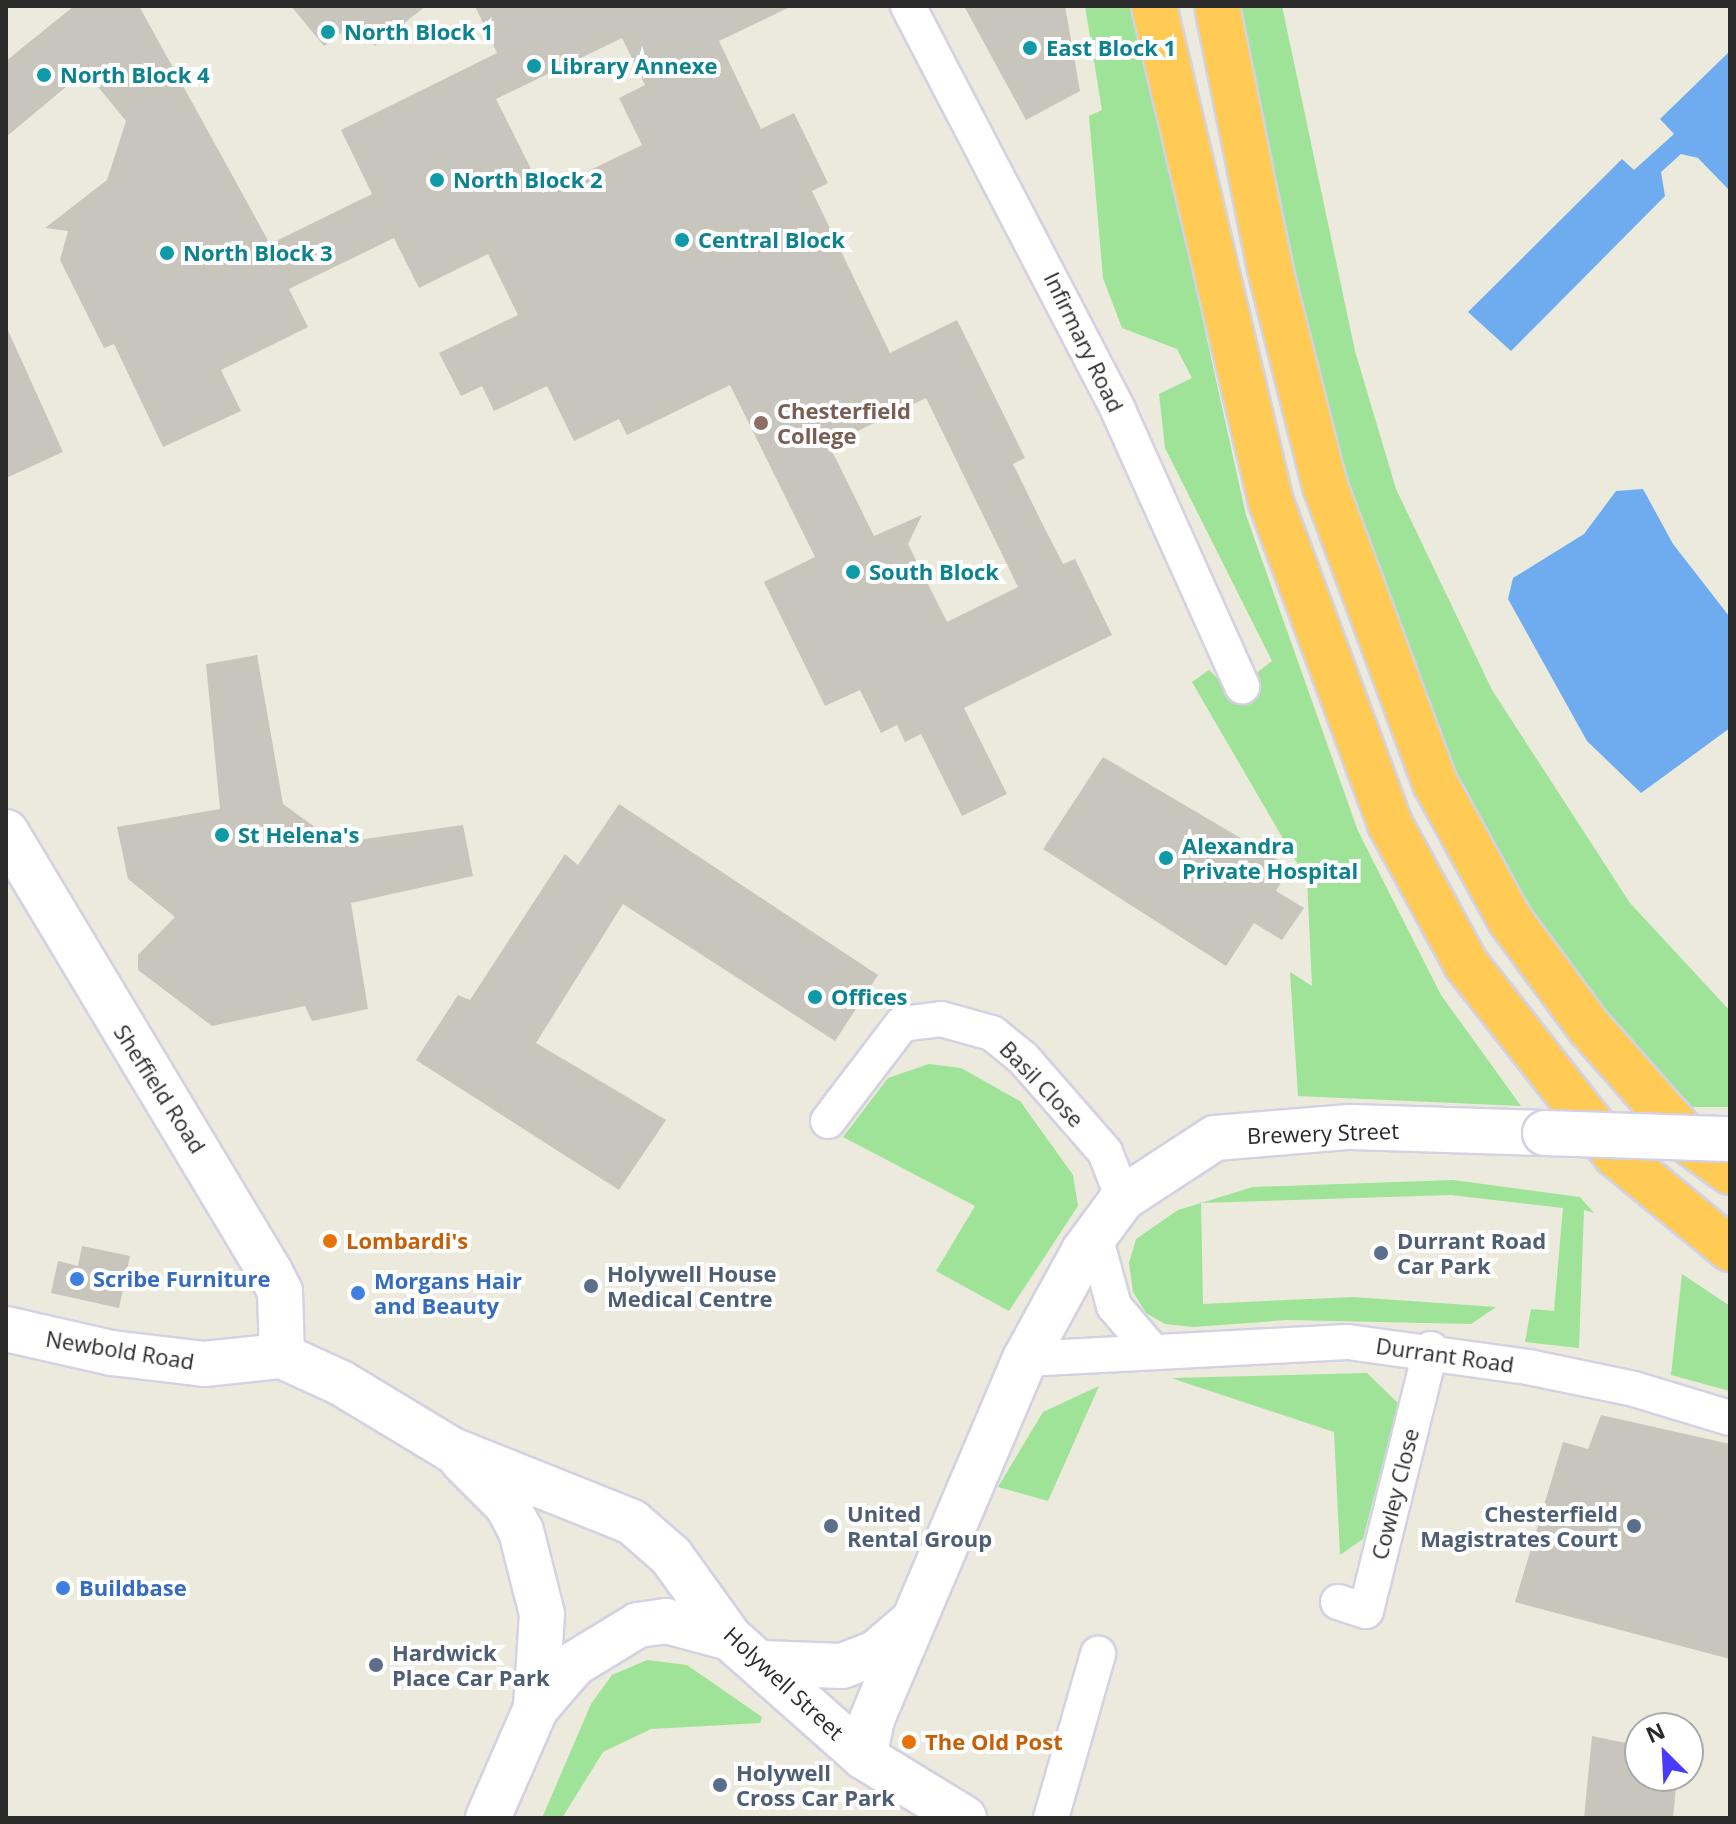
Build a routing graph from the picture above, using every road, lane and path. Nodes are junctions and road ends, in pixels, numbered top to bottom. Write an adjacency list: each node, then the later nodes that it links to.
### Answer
1 (908, 6): 4 (street, Infirmary Road)
2 (1154, 6): 11 (highway)
3 (1217, 6): 8 (highway)
4 (1242, 686)
5 (6, 832): 15 (main road, Sheffield Road)
6 (828, 1121): 9 (street, Basil Close)
7 (1730, 1139): 9 (main road, Brewery Street, bridge)
8 (1730, 1172)
9 (1123, 1198): 10 (main road, Brewery Street)
10 (1095, 1236): 14 (street); 16 (main road, Brewery Street)
11 (1730, 1249)
12 (6, 1329): 15 (main road, Newbold Road)
13 (1431, 1349): 14 (street, Durrant Road); 17 (street, Durrant Road); 19 (street, Cowley Close)
14 (1153, 1352): 16 (street, Durrant Road)
15 (282, 1356): 18 (main road, Holywell Street)
16 (1025, 1359): 20 (main road)
17 (1730, 1418)
18 (452, 1450): 21 (main road, Holywell Street); 23 (main road, Holywell Street)
19 (1338, 1602)
20 (911, 1623): 21 (main road); 24 (main road)
21 (746, 1651): 23 (main road); 24 (main road, Holywell Street)
22 (1098, 1654): 27 (street)
23 (536, 1708): 25 (main road)
24 (864, 1757): 26 (main road, Holywell Street)
25 (488, 1818)
26 (964, 1818)
27 (1051, 1818)

